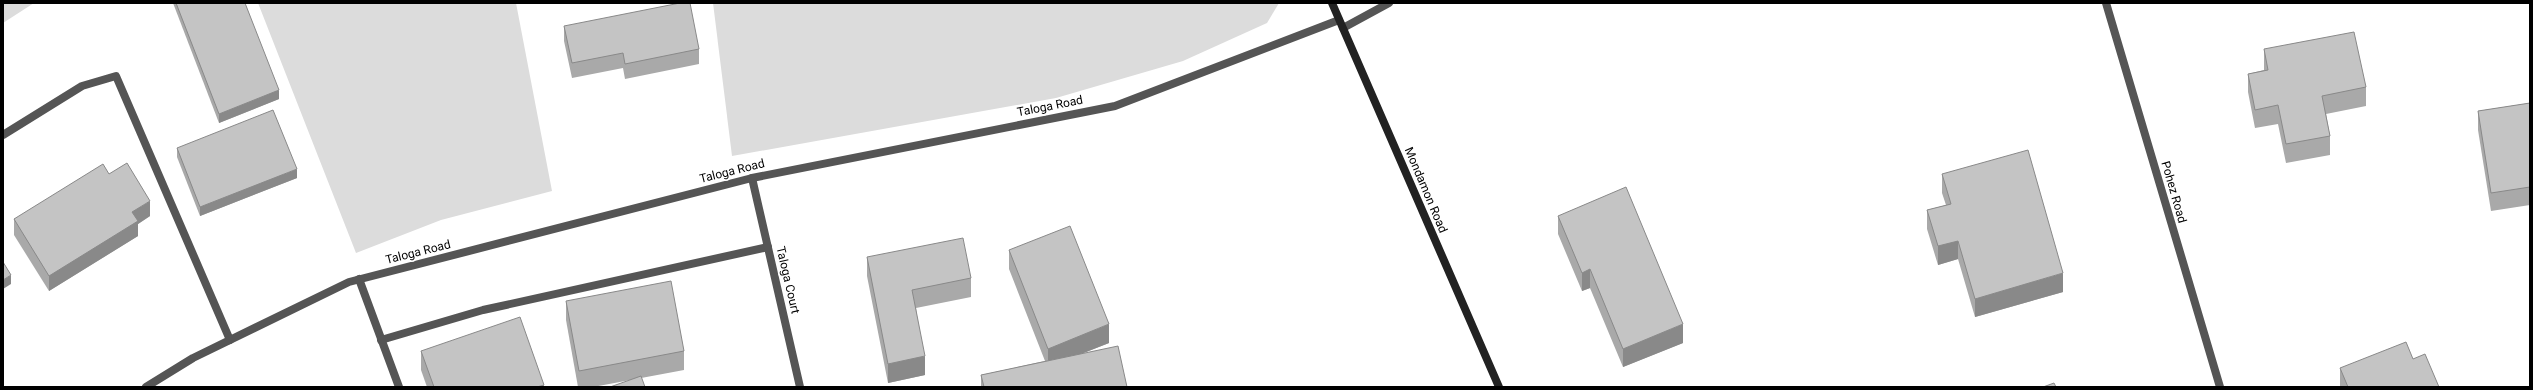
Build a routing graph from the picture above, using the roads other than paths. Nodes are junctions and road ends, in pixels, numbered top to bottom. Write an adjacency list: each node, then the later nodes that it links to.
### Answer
1 (1332, 3): 4 (street, Mondamon Road)
2 (1389, 3): 5 (street)
3 (2106, 3): 16 (street, Pohez Road)
4 (1339, 20): 5 (street, Mondamon Road); 7 (street, Taloga Road)
5 (1343, 28): 15 (street, Mondamon Road)
6 (3, 135): 10 (street)
7 (752, 178): 8 (street, Taloga Court); 9 (street, Taloga Road)
8 (768, 247): 11 (street); 14 (street, Taloga Court)
9 (359, 279): 10 (street, Taloga Road); 11 (street)
10 (230, 340): 12 (street, Taloga Road)
11 (381, 340): 13 (street)
12 (146, 387)
13 (398, 387)
14 (800, 387)
15 (1499, 387)
16 (2220, 387)

